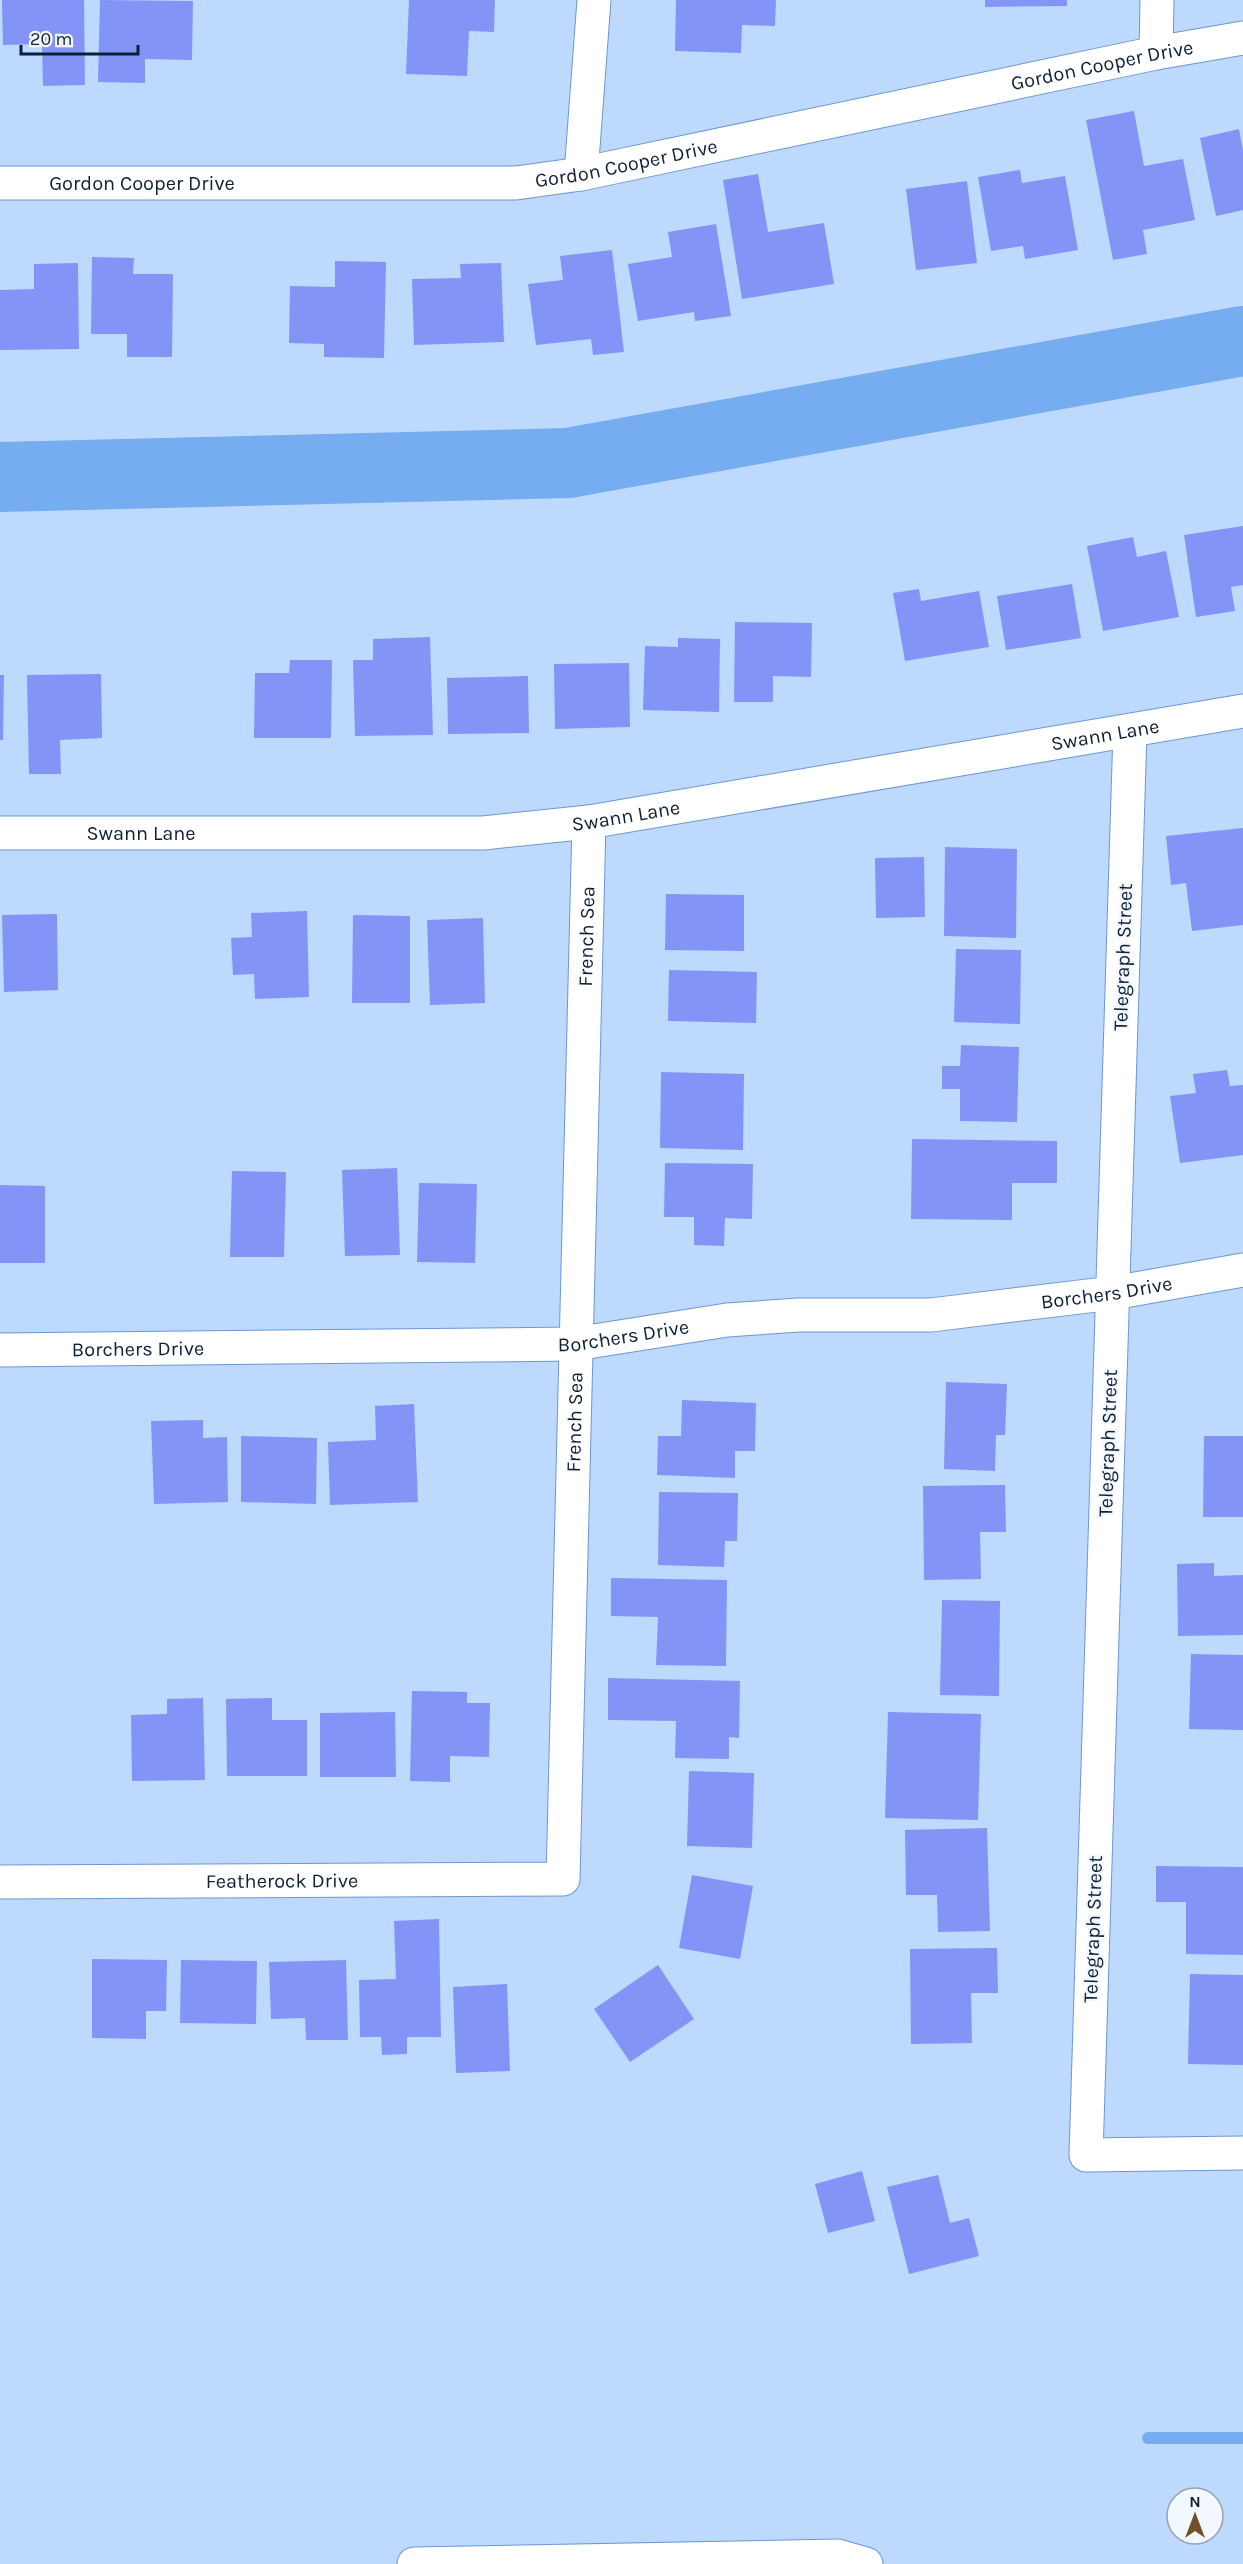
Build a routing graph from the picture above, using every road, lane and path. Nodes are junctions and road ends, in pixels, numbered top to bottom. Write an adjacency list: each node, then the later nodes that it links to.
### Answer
1 (594, 0): 5 (street)
2 (1157, 0): 4 (street)
3 (1243, 38): 4 (street, Gordon Cooper Drive)
4 (1156, 53): 5 (street, Gordon Cooper Drive)
5 (581, 174): 6 (street, Gordon Cooper Drive)
6 (0, 183)
7 (1243, 711): 8 (street, Swann Lane)
8 (1130, 731): 9 (street, Swann Lane); 12 (street, Telegraph Street)
9 (589, 822): 10 (street, Swann Lane); 13 (street, French Sea)
10 (0, 832)
11 (1243, 1270): 12 (street, Borchers Drive)
12 (1113, 1293): 13 (street, Borchers Drive); 17 (street, Telegraph Street)
13 (575, 1344): 14 (street, Borchers Drive); 15 (street, French Sea)
14 (0, 1350)
15 (563, 1879): 16 (street, Featherock Drive)
16 (0, 1882)
17 (1243, 2154)
18 (414, 2564): 19 (street)
19 (866, 2564)

